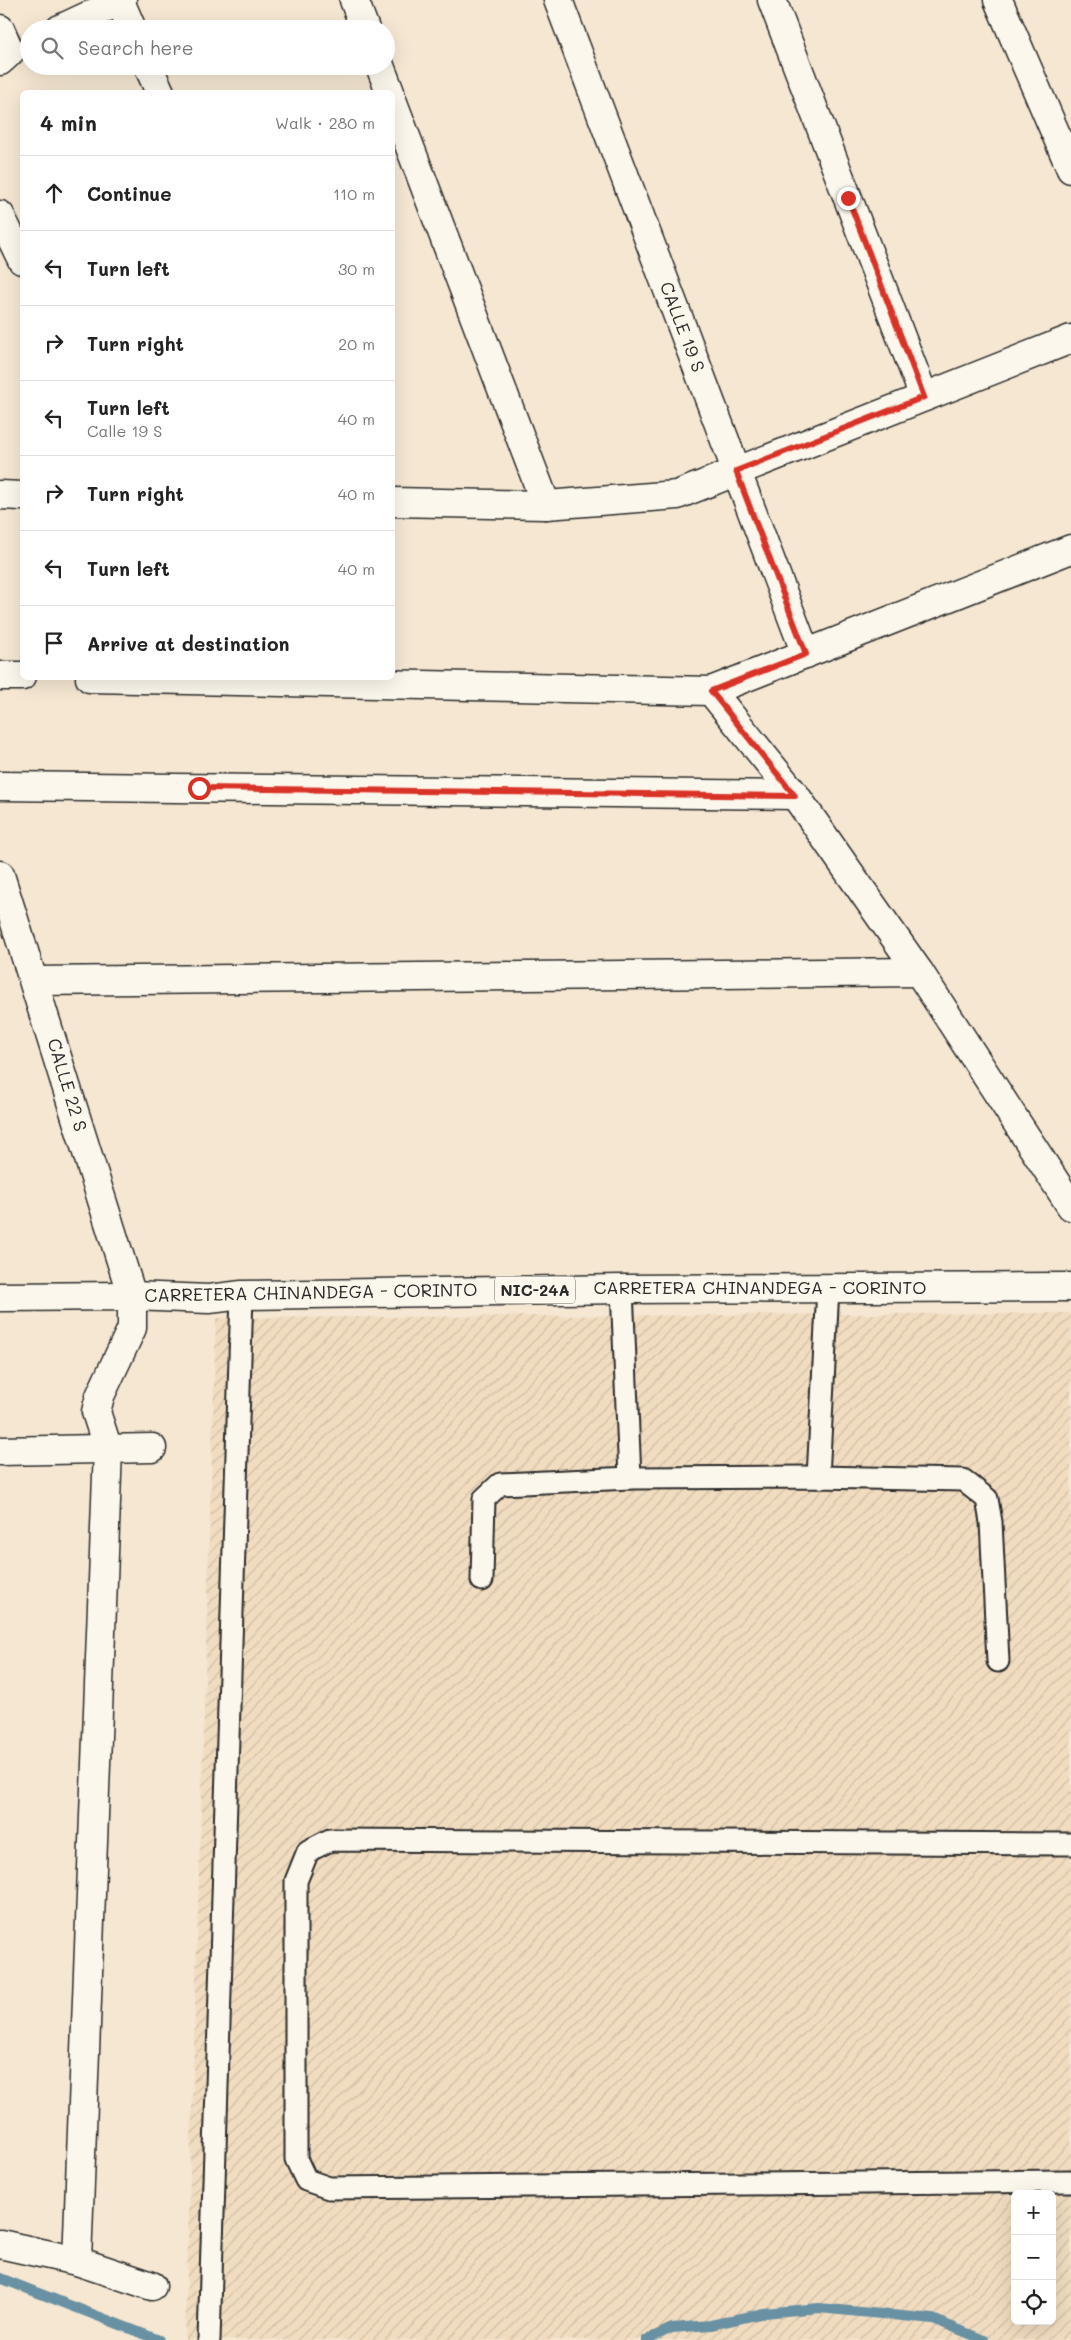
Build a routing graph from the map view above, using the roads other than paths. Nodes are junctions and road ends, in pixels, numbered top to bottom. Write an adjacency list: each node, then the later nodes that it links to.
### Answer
1 (121, 0): 6 (main road); 7 (main road)
2 (354, 0): 8 (main road)
3 (558, 0): 19 (main road, CALLE 19 S)
4 (772, 0): 18 (main road)
5 (998, 0): 14 (main road)
6 (79, 20)
7 (129, 20)
8 (362, 20)
9 (152, 75): 11 (main road)
10 (383, 75): 12 (main road)
11 (159, 90)
12 (389, 90)
13 (395, 108): 23 (main road)
14 (1071, 169)
15 (0, 215): 16 (main road)
16 (20, 256)
17 (1071, 339): 18 (main road)
18 (924, 397): 19 (main road)
19 (736, 471): 23 (main road); 25 (main road, CALLE 19 S)
20 (0, 495): 21 (main road)
21 (20, 496)
22 (395, 502): 23 (main road)
23 (546, 505)
24 (1071, 549): 25 (main road)
25 (806, 654): 29 (main road)
26 (0, 676): 27 (main road)
27 (20, 676)
28 (186, 680): 29 (main road)
29 (711, 691): 31 (main road)
30 (0, 786): 31 (main road)
31 (795, 796): 33 (main road)
32 (0, 875): 34 (main road, CALLE 22 S)
33 (920, 972): 34 (main road); 35 (main road)
34 (34, 980): 40 (main road, CALLE 22 S)
35 (1071, 1206)
36 (1071, 1287): 38 (main road, CARRETERA CHINANDEGA - CORINTO / NIC-24A)
37 (622, 1288): 38 (main road, CARRETERA CHINANDEGA - CORINTO / NIC-24A); 39 (main road, CARRETERA CHINANDEGA - CORINTO / NIC-24A); 46 (lane)
38 (828, 1288): 45 (lane)
39 (242, 1295): 40 (main road, CARRETERA CHINANDEGA - CORINTO / NIC-24A); 54 (lane)
40 (132, 1296): 41 (main road, CARRETERA CHINANDEGA - CORINTO / NIC-24A); 43 (main road, CALLE 22 S)
41 (0, 1297)
42 (152, 1448): 43 (main road)
43 (108, 1449): 44 (main road); 52 (main road)
44 (0, 1451)
45 (818, 1477): 46 (lane); 48 (lane)
46 (630, 1478): 47 (lane)
47 (482, 1580)
48 (998, 1661)
49 (1071, 1844): 50 (lane)
50 (1071, 2181)
51 (0, 2244): 52 (main road)
52 (77, 2261): 53 (main road)
53 (152, 2286)
54 (209, 2340)

